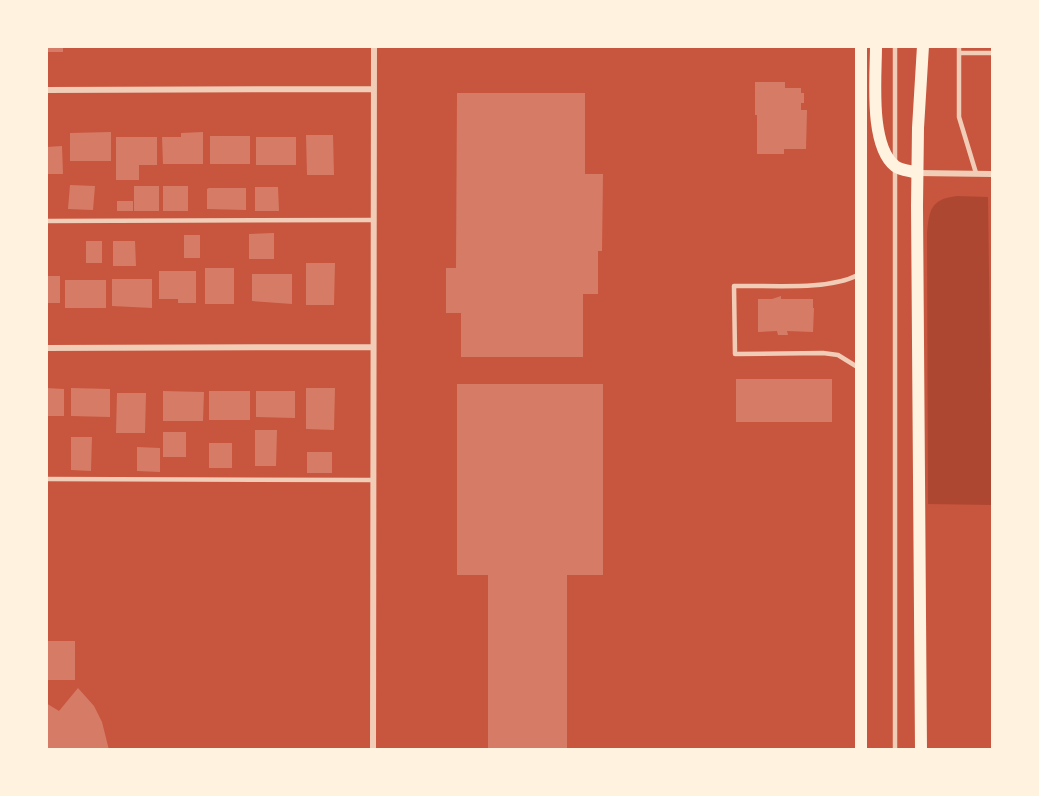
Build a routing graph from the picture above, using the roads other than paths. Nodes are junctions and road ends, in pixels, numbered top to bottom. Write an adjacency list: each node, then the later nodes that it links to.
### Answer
1 (374, 46): 8 (street)
2 (861, 46): 16 (main road)
3 (876, 46): 10 (main road)
4 (895, 46): 10 (lane)
5 (923, 46): 11 (main road)
6 (959, 50): 7 (lane); 12 (lane)
7 (993, 53)
8 (374, 89): 9 (street); 14 (street)
9 (46, 90)
10 (895, 166): 11 (main road); 24 (lane)
11 (917, 173): 12 (street); 25 (main road)
12 (976, 173): 13 (street)
13 (993, 174)
14 (374, 220): 15 (lane); 17 (street)
15 (46, 221)
16 (861, 274): 19 (main road); 19 (lane)
17 (373, 347): 18 (street); 21 (street)
18 (46, 348)
19 (861, 369): 23 (main road)
20 (46, 479): 21 (lane)
21 (373, 480): 22 (street)
22 (373, 750)
23 (861, 750)
24 (895, 750)
25 (921, 750)

